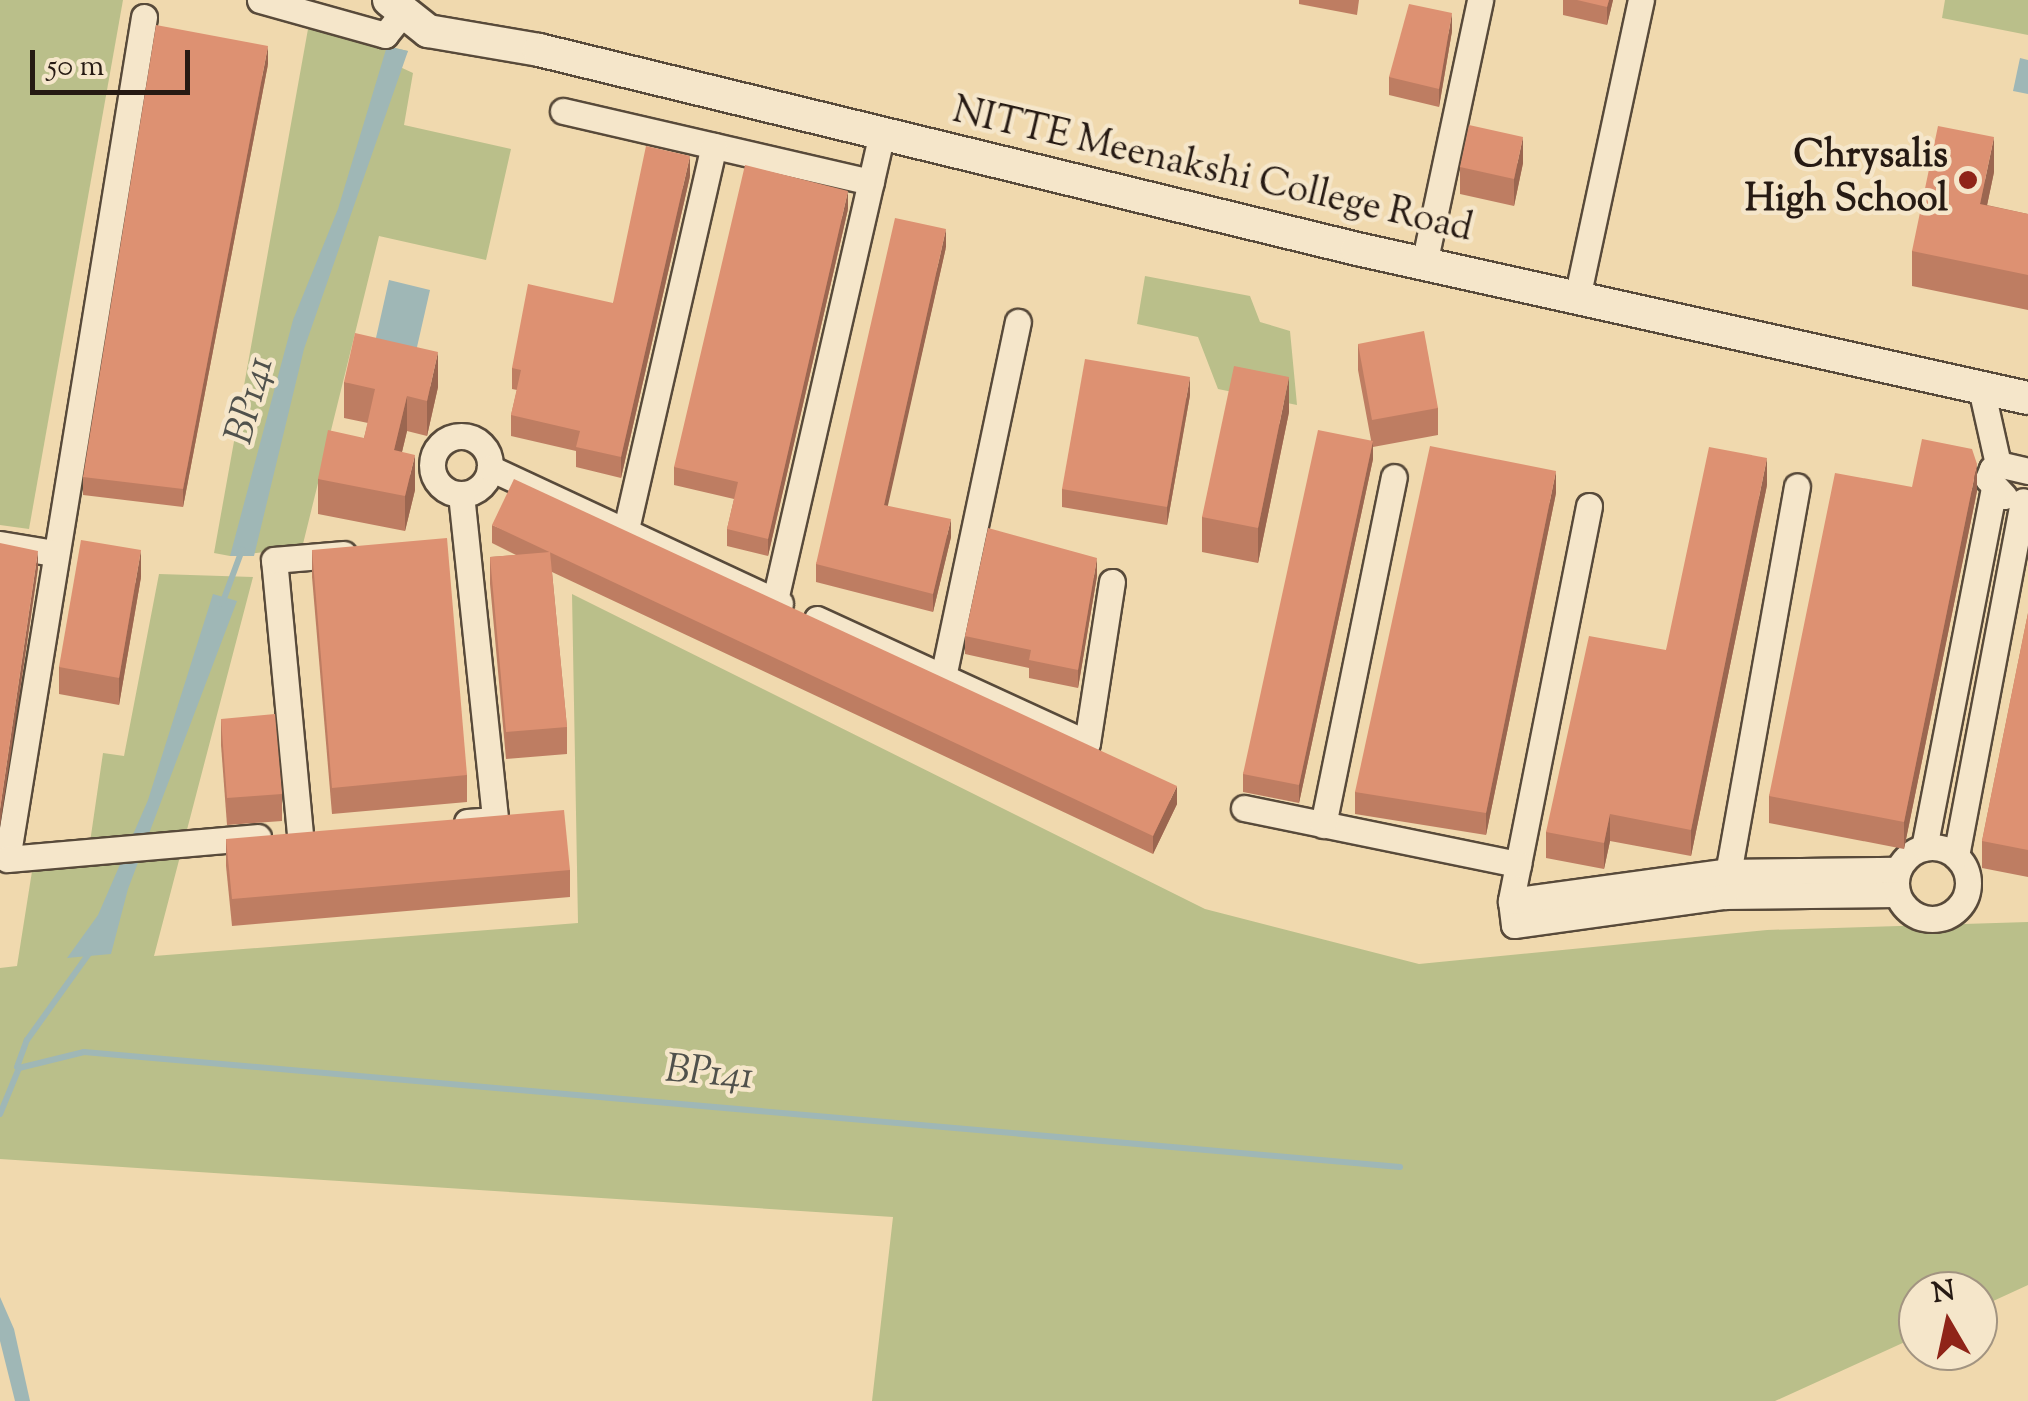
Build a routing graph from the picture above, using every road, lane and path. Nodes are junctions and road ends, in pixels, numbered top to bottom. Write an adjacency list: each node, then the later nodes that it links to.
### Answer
1 (260, 0): 4 (street)
2 (1480, 0): 10 (street)
3 (1640, 0): 11 (street)
4 (396, 6): 7 (street, NITTE Meenakshi College Road)
5 (144, 17): 26 (street)
6 (563, 111): 8 (street)
7 (882, 134): 9 (street); 10 (street, NITTE Meenakshi College Road)
8 (714, 146): 9 (street); 23 (street)
9 (871, 182): 28 (street)
10 (1424, 264): 11 (street, NITTE Meenakshi College Road)
11 (1577, 298): 13 (street, NITTE Meenakshi College Road)
12 (1018, 322): 29 (street)
13 (1981, 388): 14 (street, NITTE Meenakshi College Road); 17 (street)
14 (2028, 398)
15 (490, 468): 20 (street); 20 (street); 23 (street)
16 (2028, 471): 17 (street)
17 (1996, 476): 21 (street); 33 (street)
18 (1394, 477): 32 (street)
19 (1797, 486): 37 (street)
20 (461, 494): 31 (street)
21 (2025, 500): 34 (street)
22 (1589, 506): 35 (street)
23 (626, 528): 28 (street)
24 (0, 544): 26 (street)
25 (369, 552): 26 (street)
26 (54, 553)
27 (1112, 582): 29 (street)
28 (775, 600): 29 (street)
29 (943, 677)
30 (1244, 808): 32 (street)
31 (437, 824)
32 (1324, 825): 35 (street)
33 (1924, 848): 34 (street); 36 (street)
34 (1956, 856): 36 (street)
35 (1518, 864): 37 (street)
36 (1897, 882): 37 (street)
37 (1723, 884)

